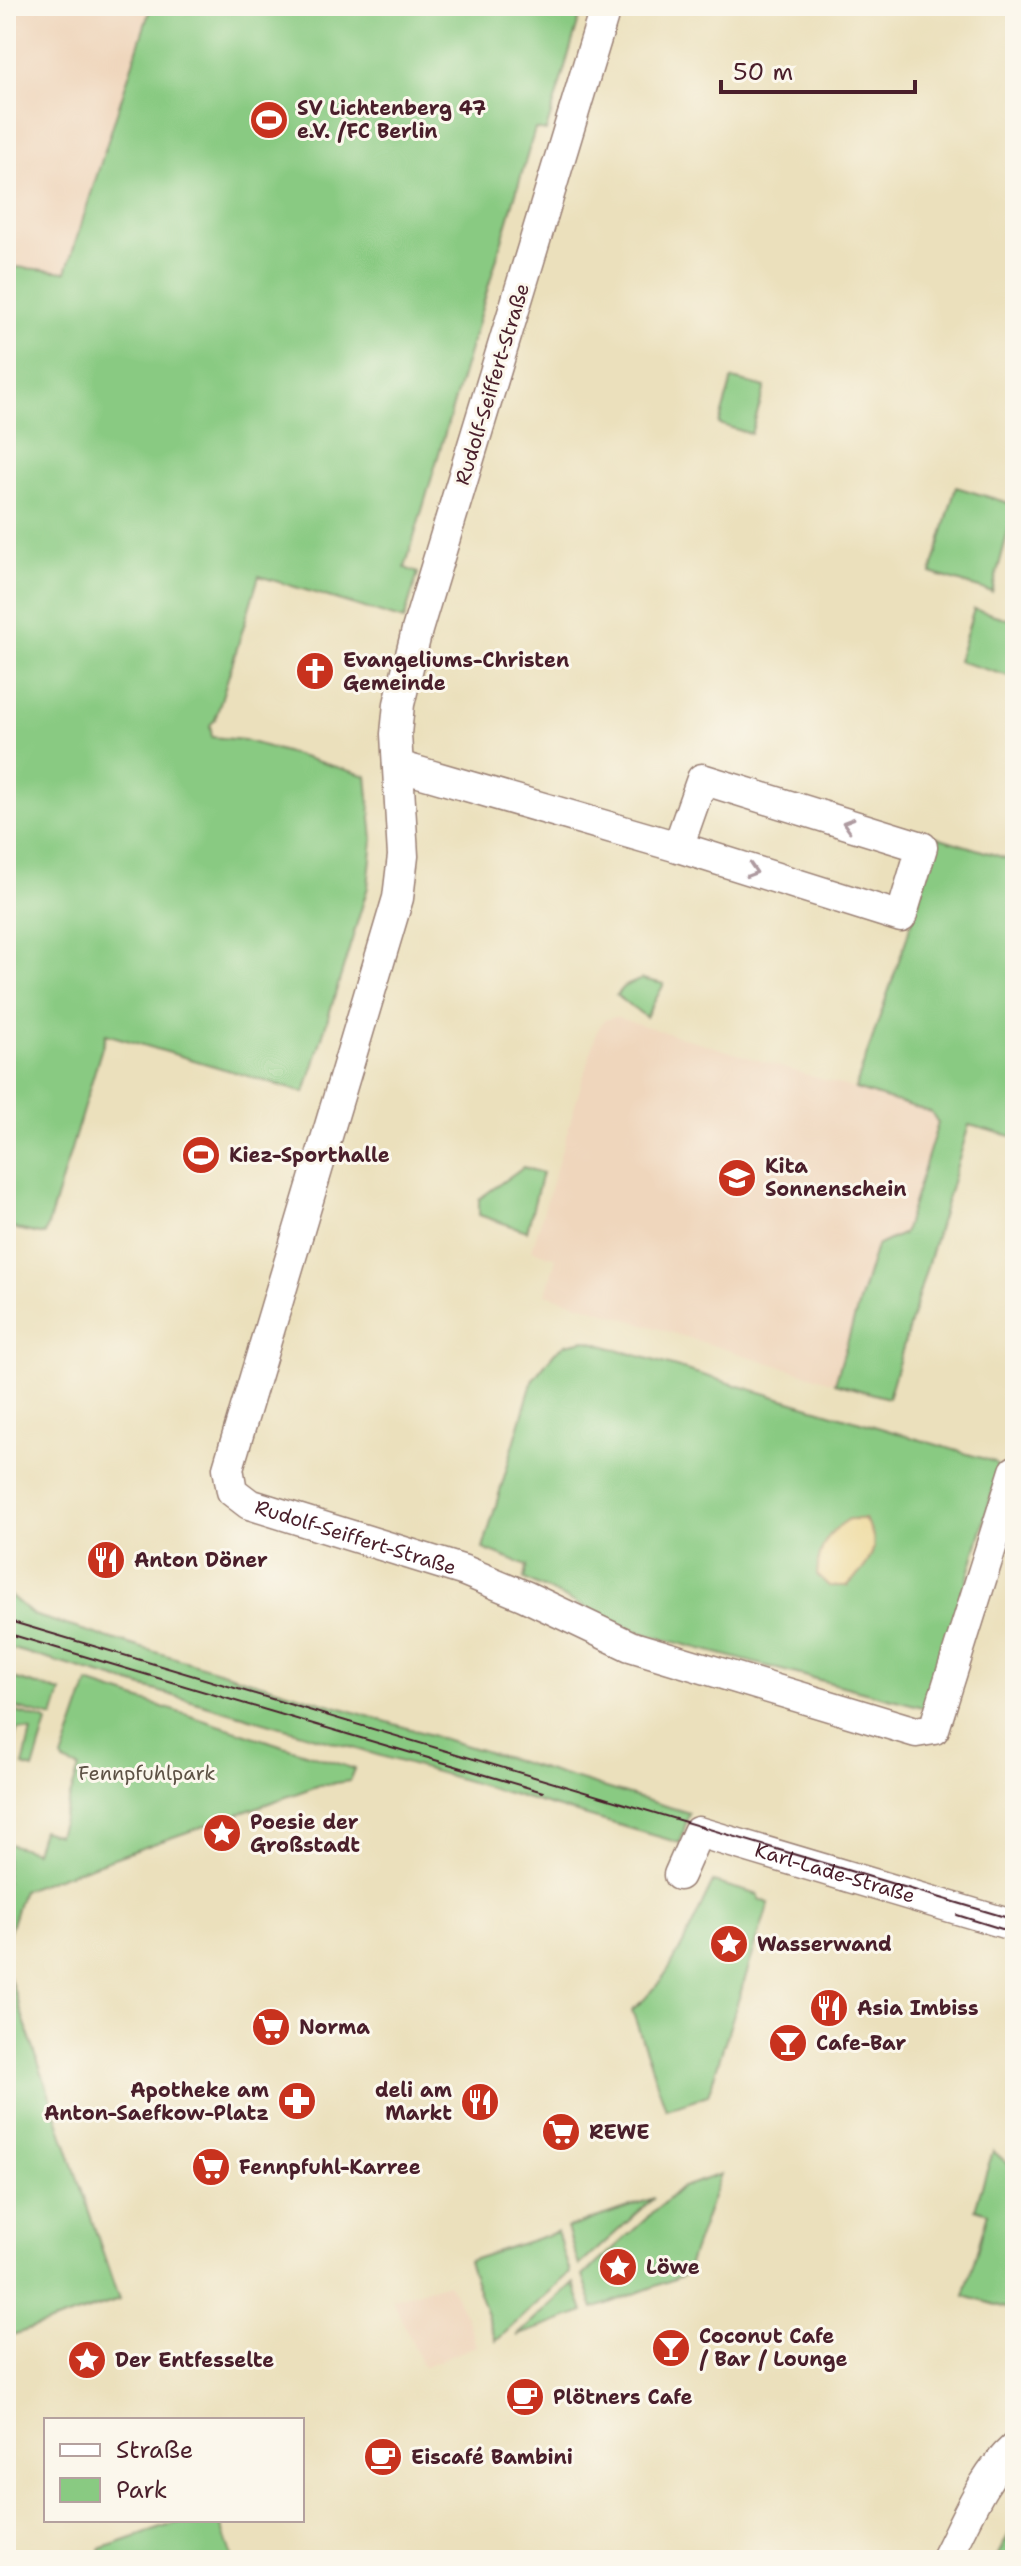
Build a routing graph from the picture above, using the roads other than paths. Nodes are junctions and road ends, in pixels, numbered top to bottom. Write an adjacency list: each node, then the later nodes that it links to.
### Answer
1 (606, 6): 2 (street, Rudolf-Seiffert-Straße)
2 (398, 766): 3 (street); 4 (street, Rudolf-Seiffert-Straße)
3 (678, 847): 3 (street, one-way to 3)
4 (1015, 1471)
5 (679, 1875): 6 (street, Karl-Lade-Straße)
6 (1015, 1926)
7 (1015, 2447): 8 (street)
8 (945, 2560)

